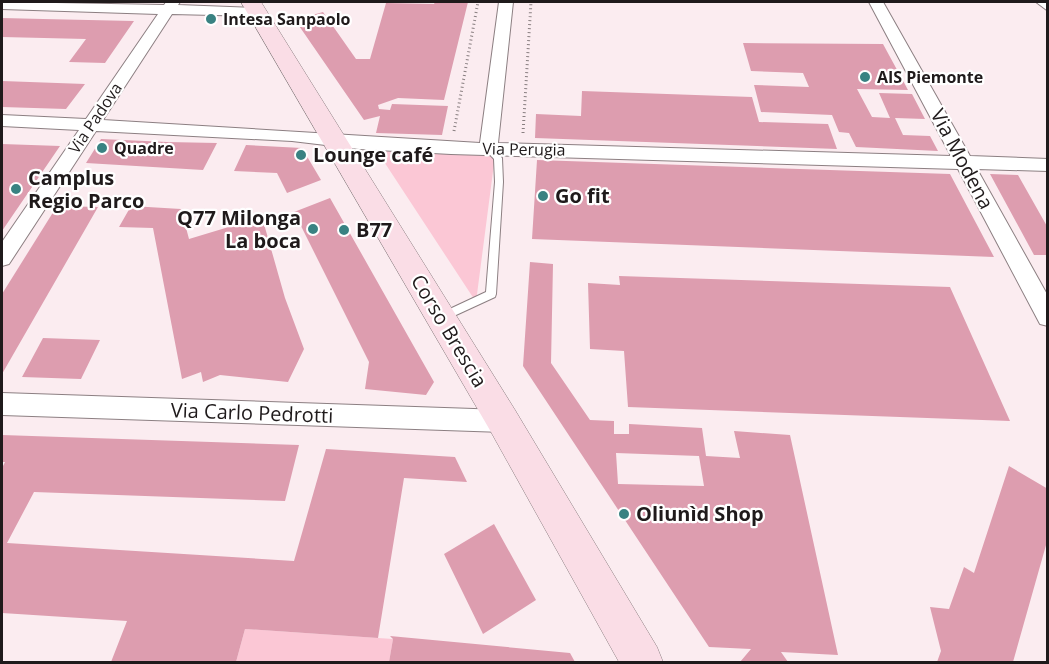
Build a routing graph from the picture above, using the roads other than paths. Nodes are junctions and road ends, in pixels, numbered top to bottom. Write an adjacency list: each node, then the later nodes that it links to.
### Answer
1 (506, 2): 11 (street)
2 (876, 2): 12 (street, Via Modena)
3 (1043, 2): 7 (street)
4 (2, 5): 5 (street)
5 (171, 5): 6 (street); 9 (street, Via Padova)
6 (254, 7): 10 (street, Corso Brescia)
7 (1047, 7)
8 (2, 120): 9 (street, Via Perugia)
9 (92, 123): 10 (street, Via Perugia); 14 (street, Via Padova)
10 (334, 140): 11 (street, Via Perugia); 16 (street, Corso Brescia)
11 (488, 148): 12 (street, Via Perugia); 16 (lane)
12 (962, 160): 13 (street, Via Perugia); 15 (street, Via Modena)
13 (1047, 165)
14 (2, 258)
15 (1047, 317)
16 (440, 318): 18 (street, Corso Brescia)
17 (2, 404): 18 (street, Via Carlo Pedrotti)
18 (503, 422): 19 (street, Corso Brescia)
19 (642, 663)

